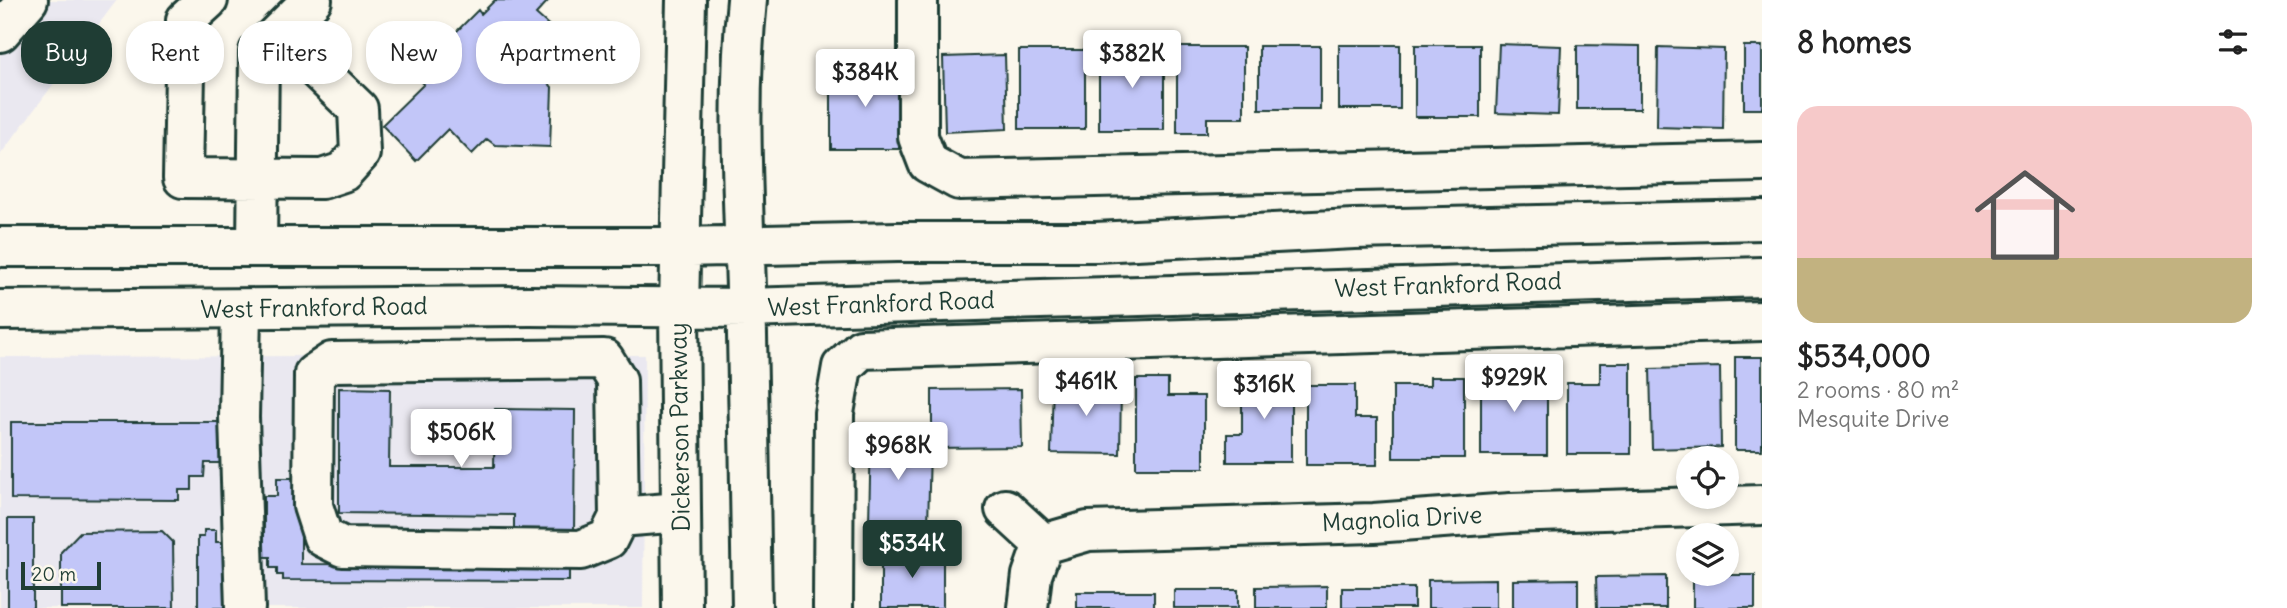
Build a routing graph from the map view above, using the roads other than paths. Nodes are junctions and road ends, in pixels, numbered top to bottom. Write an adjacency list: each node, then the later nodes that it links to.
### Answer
1 (28, 0): 8 (main road)
2 (208, 0): 12 (main road)
3 (312, 0): 7 (main road)
4 (687, 0): 17 (main road, Dickerson Parkway)
5 (747, 0): 14 (main road)
6 (918, 0): 11 (main road)
7 (291, 21)
8 (0, 32)
9 (259, 84): 12 (main road)
10 (332, 84): 12 (main road)
11 (1762, 162)
12 (258, 179): 16 (main road)
13 (1762, 220): 14 (main road)
14 (745, 246): 17 (main road); 22 (main road)
15 (0, 247): 16 (main road)
16 (257, 247): 17 (main road)
17 (680, 247): 21 (main road, Dickerson Parkway)
18 (1762, 276): 22 (main road, West Frankford Road)
19 (530, 306): 20 (main road, West Frankford Road); 21 (main road, West Frankford Road); 26 (main road)
20 (375, 308): 23 (main road, West Frankford Road); 27 (main road)
21 (679, 308): 22 (main road, West Frankford Road); 30 (main road, Dickerson Parkway)
22 (747, 308): 35 (main road)
23 (241, 309): 24 (main road, West Frankford Road); 33 (main road)
24 (0, 310)
25 (1762, 321): 36 (main road)
26 (531, 360): 27 (main road); 31 (main road)
27 (377, 361): 31 (main road)
28 (1762, 505): 32 (main road, Magnolia Drive)
29 (1005, 509): 32 (main road)
30 (681, 512): 31 (main road); 34 (main road, Dickerson Parkway)
31 (619, 517)
32 (1043, 544): 37 (main road)
33 (245, 608)
34 (682, 608)
35 (752, 608)
36 (833, 608)
37 (1028, 608)

